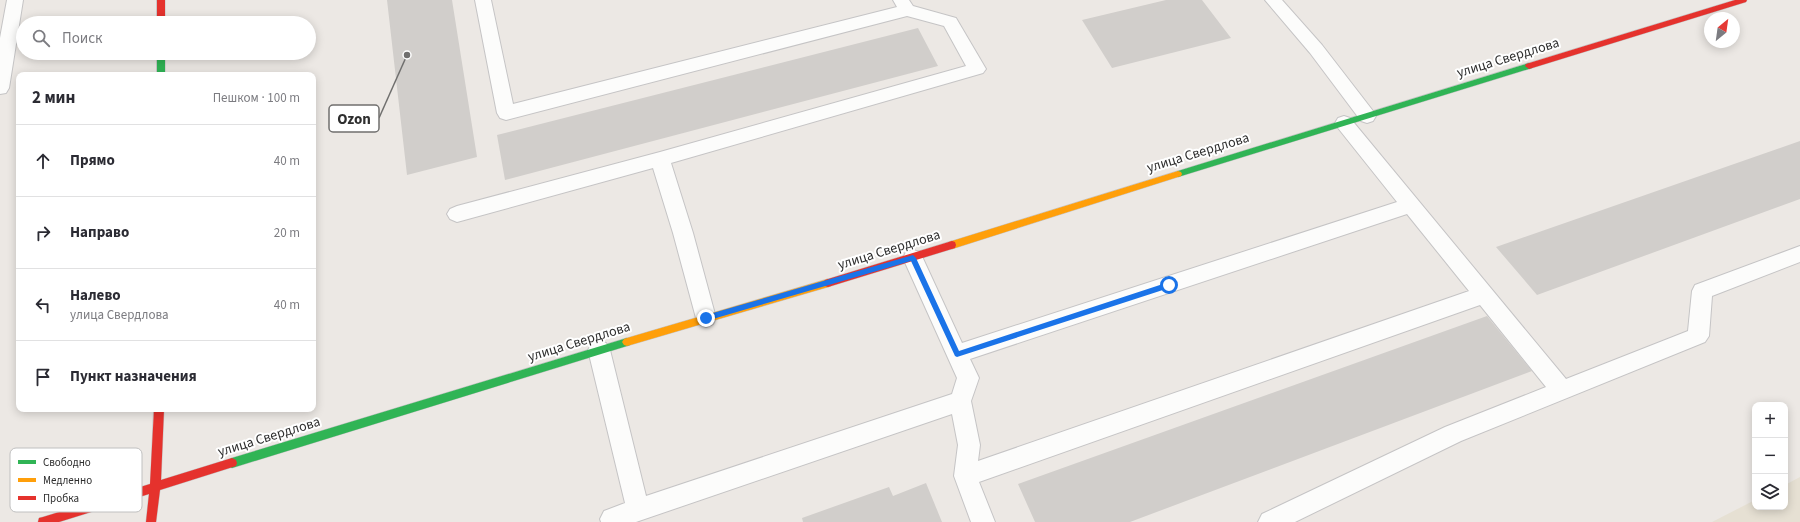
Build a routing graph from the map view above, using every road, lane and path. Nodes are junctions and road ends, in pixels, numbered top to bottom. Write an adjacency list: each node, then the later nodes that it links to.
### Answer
1 (15, 0): 10 (lane)
2 (161, 0): 7 (main road)
3 (483, 0): 6 (lane)
4 (1273, 0): 11 (lane)
5 (1742, 0): 11 (main road, улица Свердлова)
6 (904, 5): 13 (lane)
7 (161, 16)
8 (161, 60): 9 (main road)
9 (161, 72)
10 (0, 88)
11 (1368, 116): 12 (main road, улица Свердлова)
12 (1344, 123): 14 (lane); 17 (main road, улица Свердлова)
13 (660, 159): 15 (lane); 19 (lane)
14 (1412, 205): 18 (lane); 21 (lane)
15 (457, 214)
16 (1800, 254): 22 (lane)
17 (913, 258): 19 (main road, улица Свердлова); 21 (lane)
18 (1484, 295): 22 (lane); 25 (lane)
19 (706, 318): 20 (main road, улица Свердлова)
20 (599, 350): 26 (main road, улица Свердлова); 28 (lane)
21 (957, 354): 23 (lane)
22 (1562, 391): 34 (lane)
23 (960, 401): 25 (lane); 28 (lane)
24 (159, 412): 26 (main road)
25 (965, 476): 33 (lane)
26 (155, 486): 27 (main road, улица Свердлова); 31 (main road)
27 (142, 490)
28 (638, 510): 32 (lane)
29 (74, 512): 30 (main road, улица Свердлова)
30 (43, 522)
31 (151, 522)
32 (612, 522)
33 (983, 522)
34 (1270, 522)

